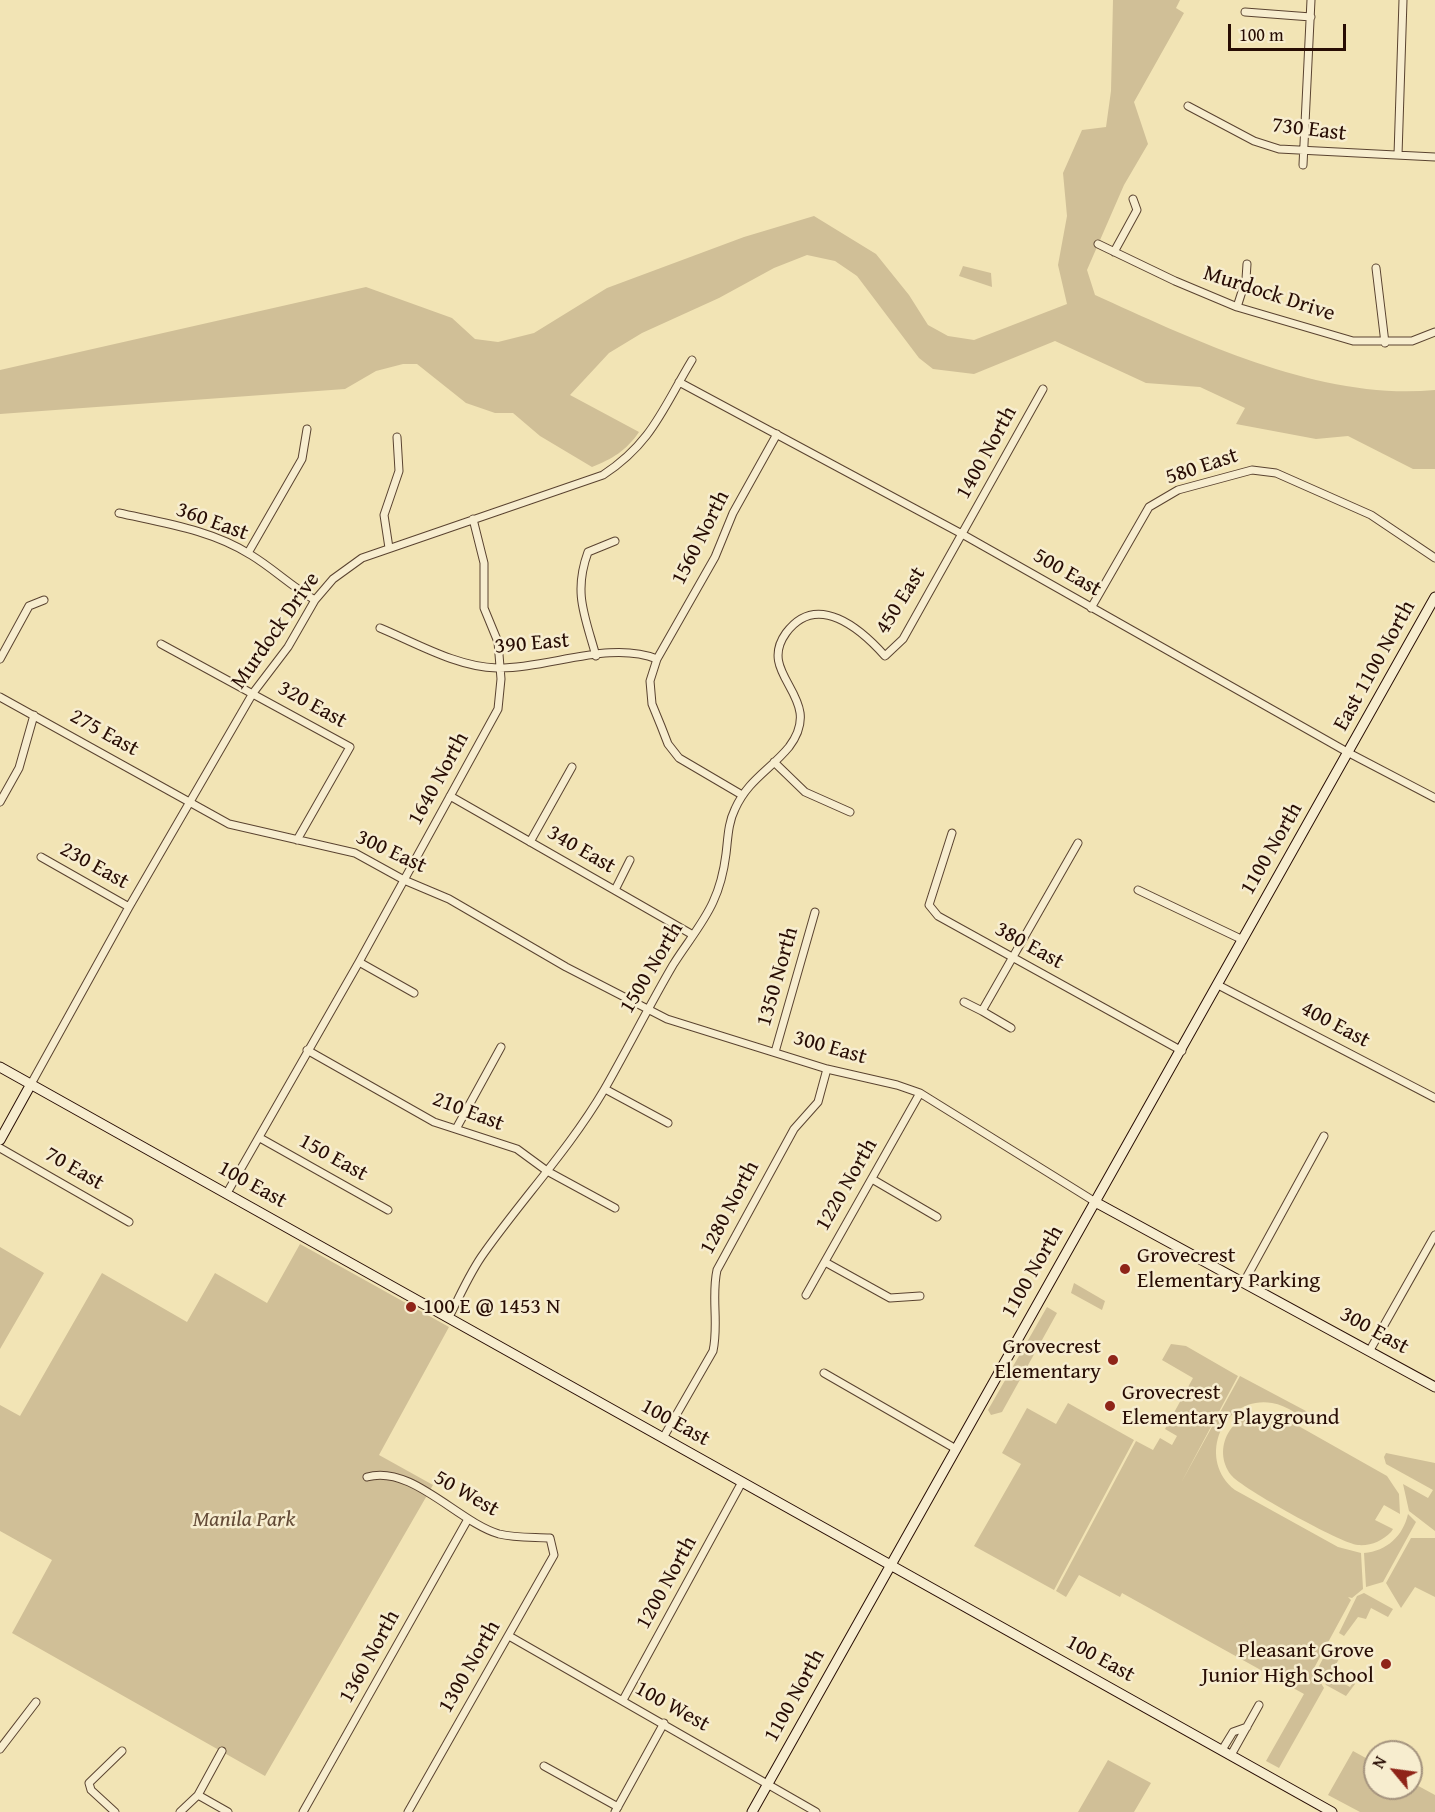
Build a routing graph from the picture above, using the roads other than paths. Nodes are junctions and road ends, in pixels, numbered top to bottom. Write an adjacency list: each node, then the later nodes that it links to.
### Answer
1 (1311, 0): 4 (street)
2 (1402, 0): 7 (street)
3 (1245, 12): 4 (street)
4 (1311, 17): 6 (street)
5 (1188, 106): 6 (street, 730 East)
6 (1305, 152): 7 (street, 730 East); 9 (street)
7 (1398, 155): 8 (street, 730 East)
8 (1435, 157)
9 (1303, 165)
10 (1132, 200): 12 (street)
11 (1098, 244): 12 (street, Murdock Drive)
12 (1114, 252): 15 (street, Murdock Drive)
13 (1247, 264): 15 (street)
14 (1376, 268): 17 (street)
15 (1237, 307): 17 (street, Murdock Drive)
16 (1435, 332): 17 (street, Murdock Drive)
17 (1384, 343)
18 (692, 360): 19 (street, Murdock Drive)
19 (679, 382): 22 (street, 500 East); 25 (street, Murdock Drive)
20 (1043, 389): 26 (street, 1400 North)
21 (307, 429): 29 (street)
22 (777, 434): 26 (street, 500 East); 40 (street, 1560 North)
23 (397, 437): 28 (street)
24 (119, 513): 29 (street, 360 East)
25 (472, 519): 28 (street, Murdock Drive); 41 (street, 1640 North)
26 (962, 534): 34 (street, 500 East); 35 (street, 450 East)
27 (615, 540): 38 (street)
28 (390, 548): 33 (street, Murdock Drive)
29 (248, 553): 33 (street, 360 East)
30 (1435, 558): 34 (street, 580 East)
31 (1435, 597): 45 (main road, East 1100 North)
32 (44, 600): 39 (street)
33 (315, 600): 42 (street, Murdock Drive)
34 (1091, 608): 45 (street, 500 East)
35 (796, 624): 46 (street, 1500 North)
36 (380, 628): 41 (street, 390 East)
37 (161, 644): 42 (street, 320 East)
38 (596, 656): 40 (street, 390 East); 41 (street, 390 East)
39 (0, 659)
40 (657, 659): 48 (street, 1560 North)
41 (499, 668): 49 (street, 1640 North)
42 (253, 693): 51 (street, Murdock Drive); 55 (street, 320 East)
43 (0, 698): 44 (street, 275 East)
44 (34, 715): 51 (street, 275 East); 52 (street)
45 (1349, 753): 50 (street, 500 East); 66 (main road, 1100 North)
46 (774, 762): 48 (street, 1500 North); 53 (street)
47 (572, 766): 56 (street)
48 (742, 795): 65 (street, 1500 North)
49 (450, 796): 56 (street, 340 East); 60 (street, 1640 North)
50 (1435, 798)
51 (190, 801): 55 (street, 300 East); 63 (street, Murdock Drive)
52 (0, 802)
53 (850, 812)
54 (952, 833): 67 (street, 380 East)
55 (297, 840): 60 (street, 300 East)
56 (530, 842): 61 (street, 340 East)
57 (1078, 843): 67 (street)
58 (41, 858): 63 (street, 230 East)
59 (630, 860): 61 (street)
60 (404, 880): 68 (street, 1640 North); 72 (street, 300 East)
61 (615, 890): 65 (street, 340 East)
62 (1138, 890): 66 (street)
63 (129, 907): 81 (street, Murdock Drive)
64 (815, 912): 78 (street, 1350 North)
65 (693, 934): 72 (street, 1500 North)
66 (1243, 940): 69 (main road, 1100 North)
67 (1013, 957): 73 (street); 77 (street, 380 East)
68 (359, 962): 70 (street); 76 (street, 1640 North)
69 (1218, 984): 77 (main road, 1100 North); 84 (street, 400 East)
70 (414, 993)
71 (964, 1002): 73 (street)
72 (647, 1010): 78 (street, 300 East); 82 (street, 1500 North)
73 (982, 1011): 74 (street)
74 (1011, 1028)
75 (501, 1047): 86 (street)
76 (307, 1050): 86 (street, 210 East); 88 (street, 1640 North)
77 (1182, 1051): 94 (main road, 1100 North)
78 (775, 1052): 80 (street, 300 East)
79 (0, 1067): 81 (main road, 100 East)
80 (827, 1068): 83 (street, 300 East); 108 (street, 1280 North)
81 (31, 1084): 89 (main road); 93 (main road, 100 East)
82 (604, 1089): 85 (street); 91 (street, 1500 North)
83 (920, 1093): 92 (street, 1220 North); 94 (street, 300 East)
84 (1435, 1098)
85 (668, 1123)
86 (456, 1129): 91 (street, 210 East)
87 (1324, 1136): 101 (street)
88 (260, 1138): 93 (street, 1640 North); 96 (street, 150 East)
89 (0, 1140)
90 (0, 1148): 98 (street, 70 East)
91 (547, 1171): 95 (street, 210 East); 104 (street, 1500 North)
92 (872, 1179): 97 (street); 100 (street, 1220 North)
93 (227, 1193): 104 (main road, 100 East)
94 (1096, 1203): 101 (main road, 300 East); 109 (main road, 1100 North)
95 (615, 1209)
96 (388, 1210)
97 (937, 1217)
98 (129, 1222)
99 (1434, 1238): 105 (street)
100 (825, 1262): 102 (street, 1220 North); 103 (street)
101 (1244, 1282): 105 (main road, 300 East)
102 (806, 1295)
103 (920, 1296)
104 (448, 1317): 108 (main road, 100 East)
105 (1370, 1350): 107 (main road, 300 East)
106 (825, 1373): 109 (street)
107 (1435, 1387)
108 (663, 1438): 111 (main road, 100 East)
109 (956, 1449): 114 (main road, 1100 North)
110 (367, 1477): 112 (street, 50 West)
111 (742, 1482): 114 (main road, 100 East); 116 (street, 1200 North)
112 (468, 1519): 113 (street, 50 West); 131 (street, 1360 North)
113 (550, 1538): 115 (street, 1300 North)
114 (892, 1567): 123 (main road, 100 East); 125 (main road, 1100 North)
115 (509, 1636): 116 (street, 100 West); 132 (street, 1300 North)
116 (622, 1700): 119 (street, 100 West)
117 (36, 1702): 120 (street)
118 (1259, 1705): 123 (street)
119 (664, 1723): 125 (street, 100 West); 127 (street)
120 (0, 1749)
121 (122, 1751): 128 (street)
122 (222, 1751): 126 (street)
123 (1227, 1753): 135 (main road, 100 East)
124 (544, 1766): 127 (street)
125 (768, 1785): 133 (main road, 1100 North); 134 (street, 100 West)
126 (198, 1794): 129 (street); 130 (street)
127 (617, 1810)
128 (115, 1812)
129 (180, 1812)
130 (228, 1812)
131 (303, 1812)
132 (408, 1812)
133 (752, 1812)
134 (816, 1812)
135 (1332, 1812)

